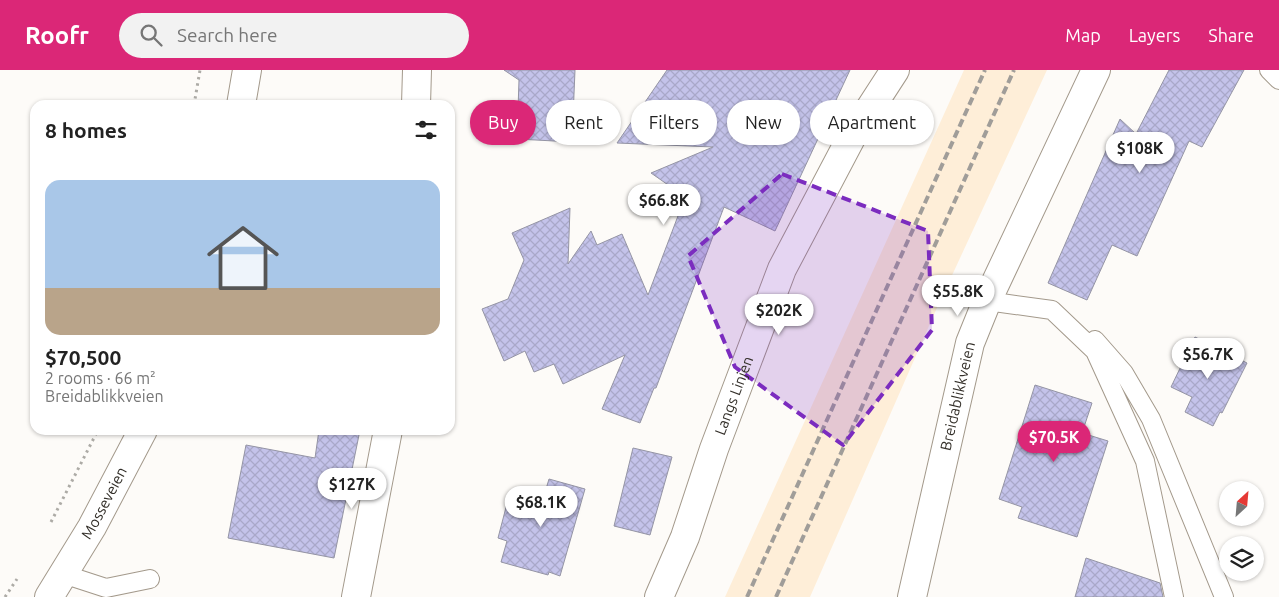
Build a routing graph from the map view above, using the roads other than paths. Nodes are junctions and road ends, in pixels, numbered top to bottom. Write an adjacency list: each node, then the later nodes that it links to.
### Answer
1 (247, 70): 7 (main road)
2 (417, 70): 8 (main road)
3 (1096, 70): 9 (main road, Breidablikkveien)
4 (1269, 70): 6 (lane)
5 (893, 71): 17 (main road, Langs Linjen)
6 (1279, 80)
7 (242, 100)
8 (416, 100)
9 (987, 300): 10 (lane); 18 (main road, Breidablikkveien)
10 (1052, 310): 19 (lane); 20 (lane)
11 (140, 435): 13 (main road, Mosseveien)
12 (387, 435): 16 (main road)
13 (63, 574): 14 (lane); 15 (main road, Mosseveien)
14 (150, 579)
15 (49, 597)
16 (356, 597)
17 (659, 597)
18 (912, 597)
19 (1174, 597)
20 (1224, 597)

